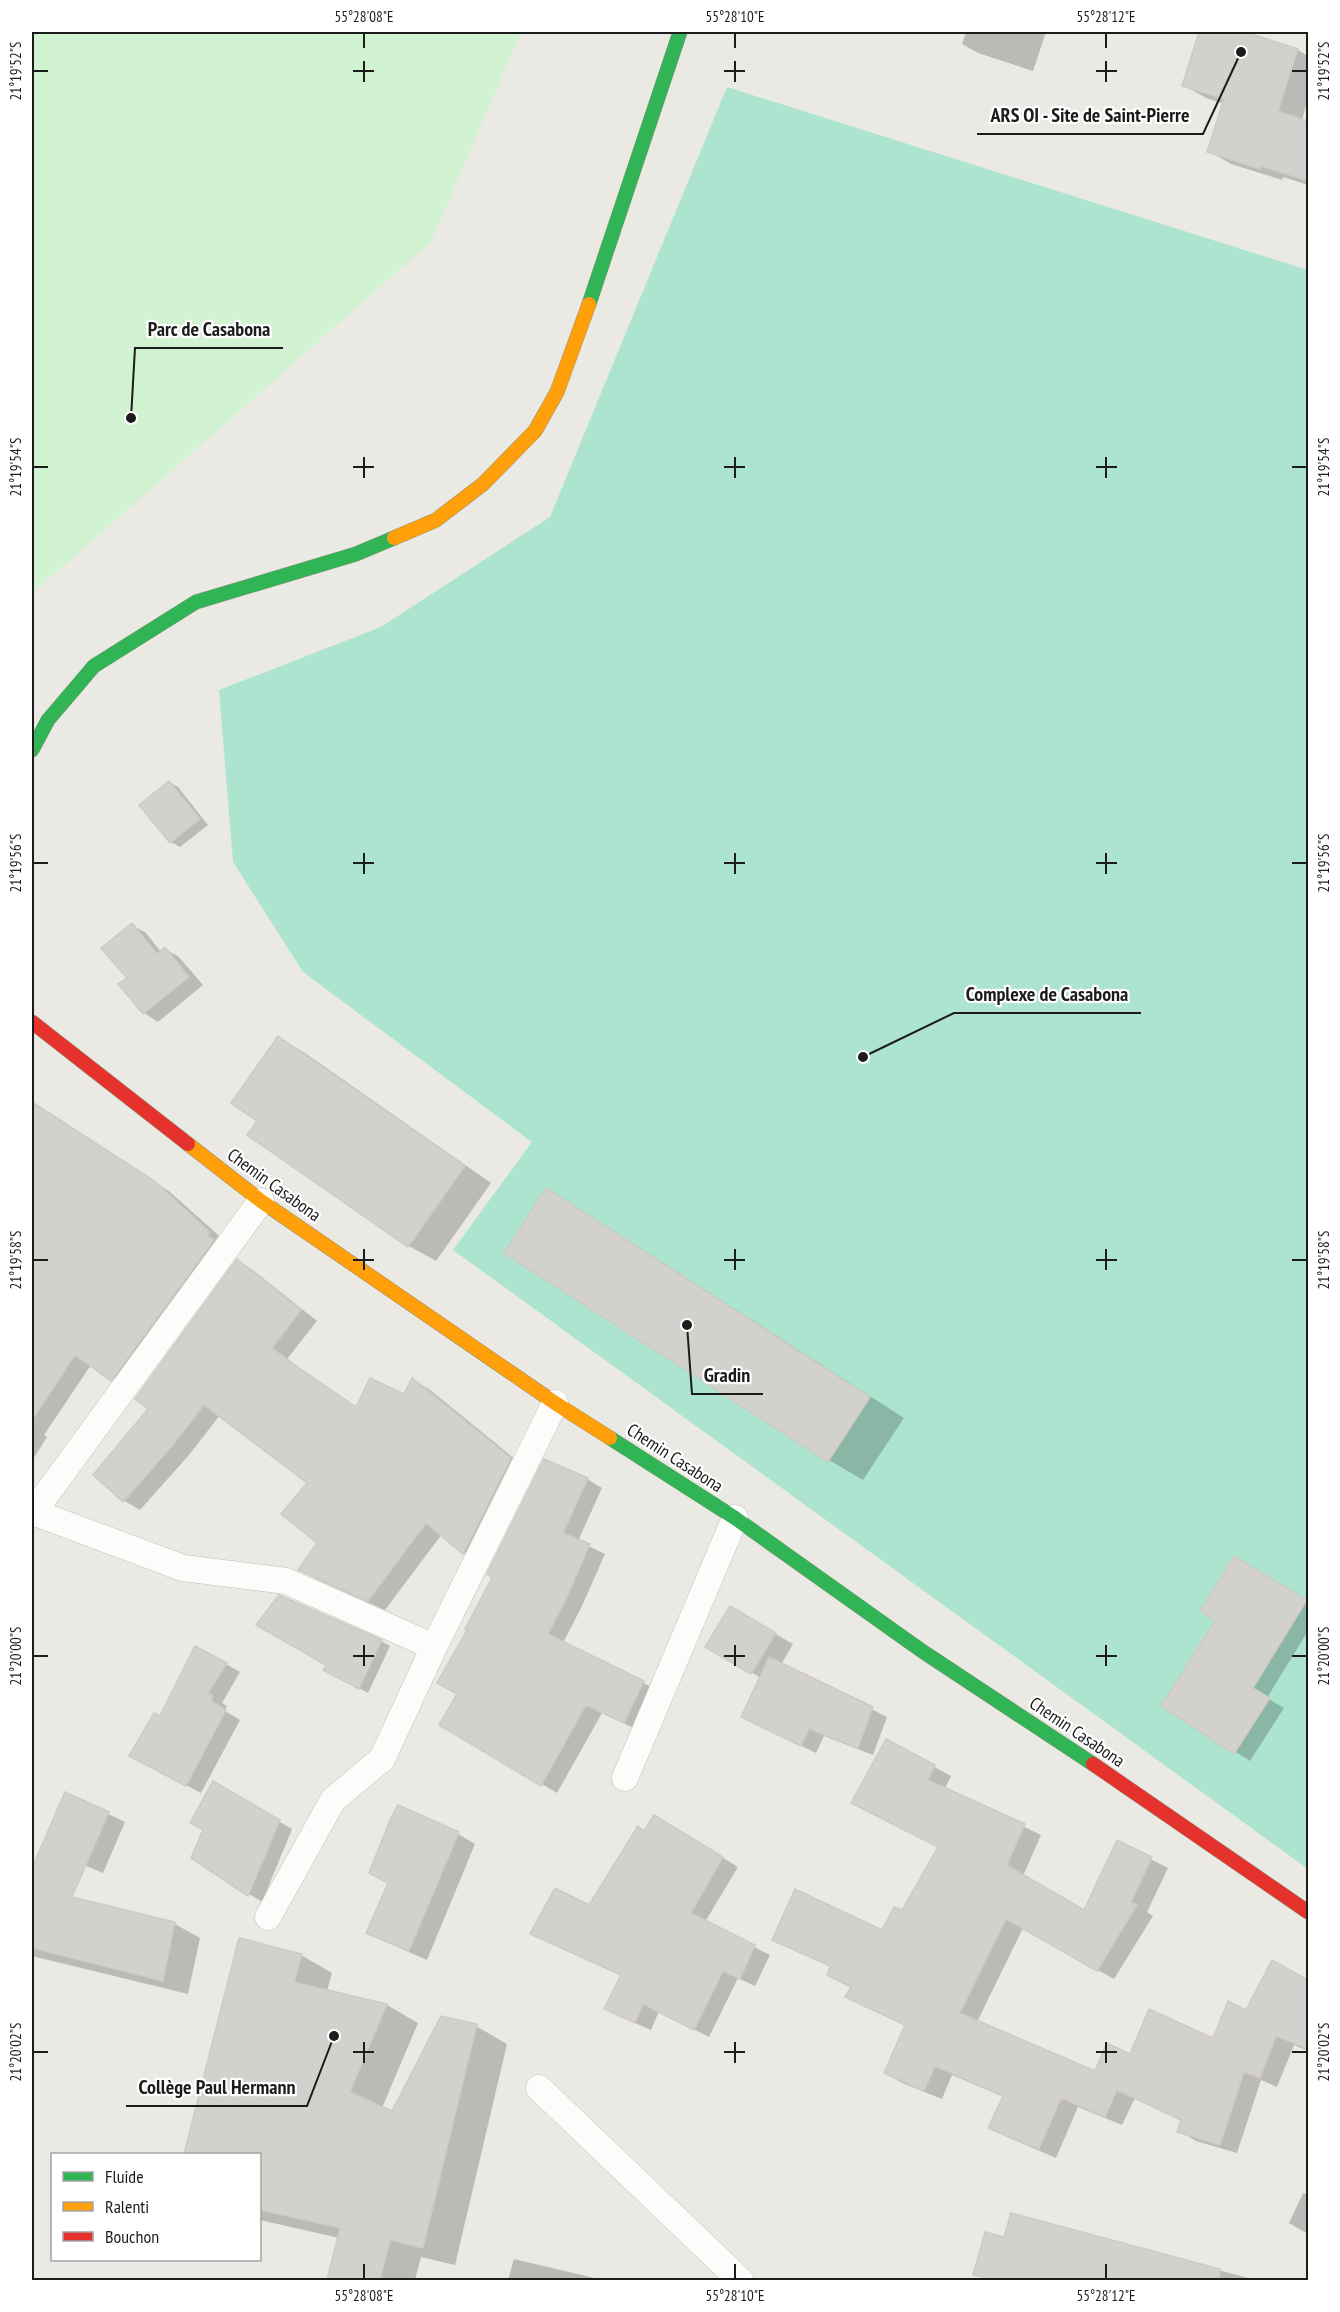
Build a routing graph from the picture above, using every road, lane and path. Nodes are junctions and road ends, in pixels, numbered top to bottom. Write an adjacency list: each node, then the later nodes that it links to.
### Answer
1 (680, 32): 2 (street)
2 (32, 750)
3 (32, 1022): 4 (street, Chemin Casabona)
4 (261, 1201): 5 (street, Chemin Casabona); 6 (lane)
5 (555, 1403): 7 (street, Chemin Casabona); 8 (lane)
6 (32, 1513): 8 (lane)
7 (735, 1518): 9 (lane); 10 (street, Chemin Casabona)
8 (434, 1647): 11 (lane)
9 (625, 1778)
10 (1308, 1912)
11 (268, 1917)
12 (539, 2088): 13 (lane)
13 (740, 2280)

